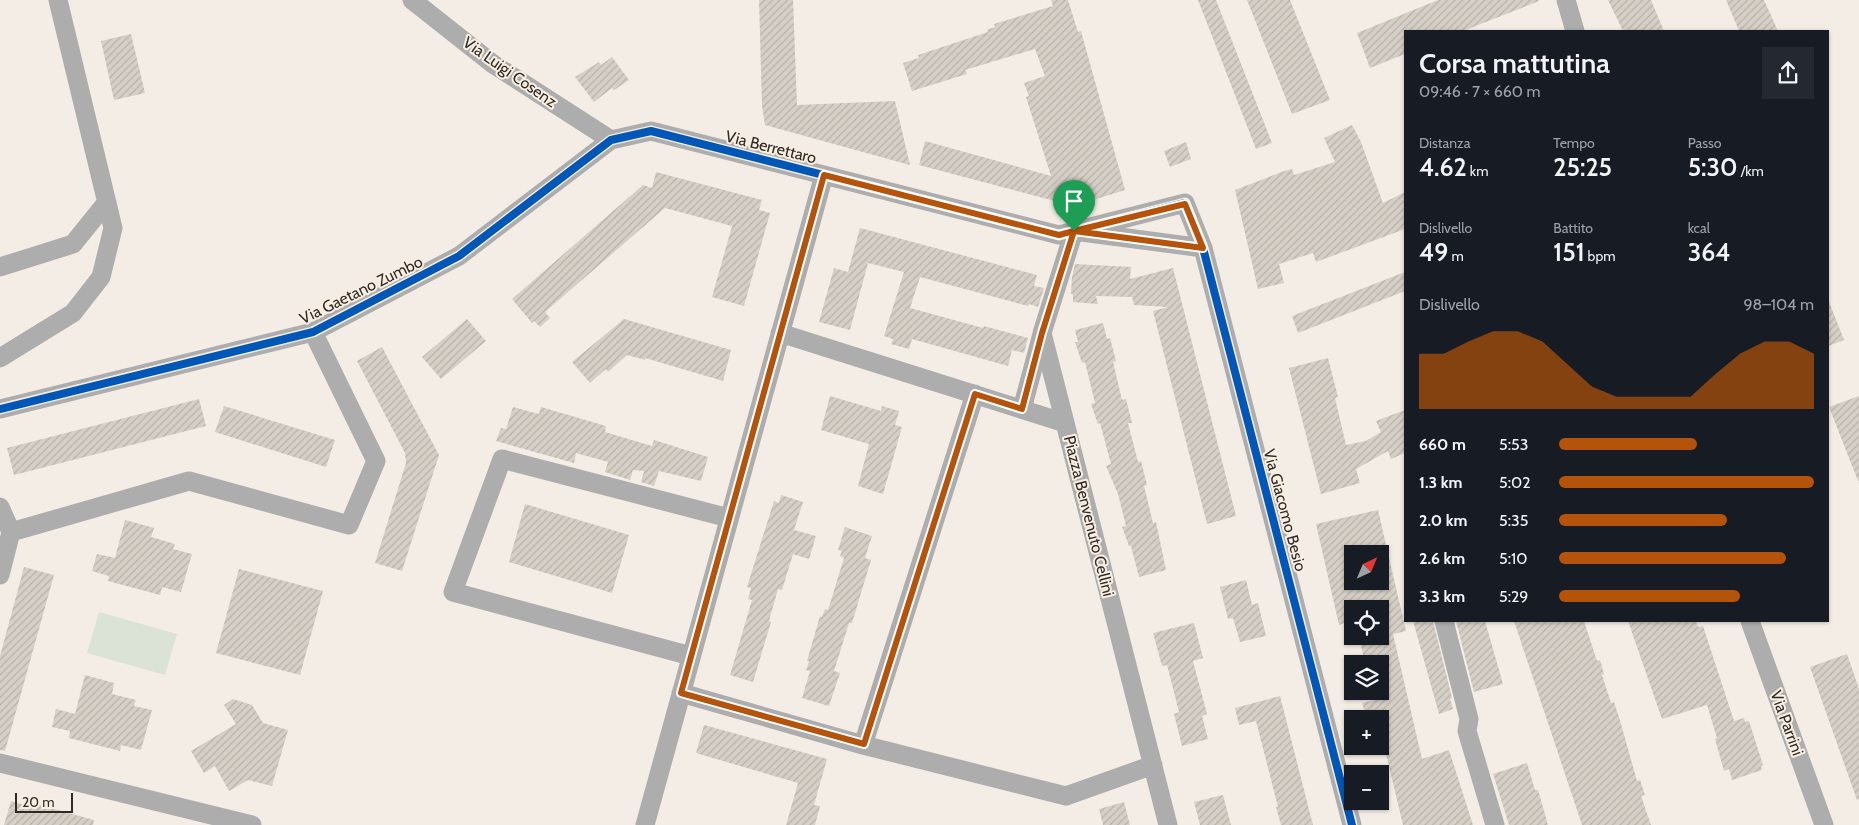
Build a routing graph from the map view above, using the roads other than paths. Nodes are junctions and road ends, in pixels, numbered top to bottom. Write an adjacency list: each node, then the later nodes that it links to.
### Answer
1 (58, 0): 7 (street)
2 (412, 0): 5 (street, Via Luigi Cosenz)
3 (1566, 0): 4 (street)
4 (1575, 30)
5 (611, 140): 6 (street, Via Berrettaro); 12 (street, Via Gaetano Zumbo)
6 (824, 175): 9 (street, Via Berrettaro); 13 (street)
7 (107, 202): 11 (street); 15 (street)
8 (1185, 204): 9 (street, Via Berrettaro); 10 (street, Via Giacomo Besio)
9 (1074, 231): 10 (street); 14 (street)
10 (1203, 248): 34 (street, Via Giacomo Besio)
11 (0, 267)
12 (313, 332): 17 (street, Via Gaetano Zumbo); 22 (street)
13 (780, 333): 16 (street, Piazza Benvenuto Cellini); 21 (street)
14 (1042, 333): 18 (street); 19 (street)
15 (0, 358)
16 (975, 394): 18 (street, Piazza Benvenuto Cellini); 28 (street)
17 (0, 409)
18 (1022, 409): 19 (street, Piazza Benvenuto Cellini)
19 (1065, 423): 30 (street, Piazza Benvenuto Cellini)
20 (0, 506): 22 (street)
21 (729, 518): 26 (street); 26 (street)
22 (12, 532): 23 (street)
23 (0, 575)
24 (1444, 622): 35 (street)
25 (1750, 622): 36 (street, Via Parrini)
26 (691, 656): 27 (street)
27 (681, 693): 28 (street); 32 (street)
28 (864, 744): 30 (street)
29 (0, 762): 31 (street)
30 (1153, 765): 33 (street, Piazza Benvenuto Cellini)
31 (252, 825)
32 (645, 825)
33 (1168, 825)
34 (1352, 825)
35 (1495, 825)
36 (1824, 825)

